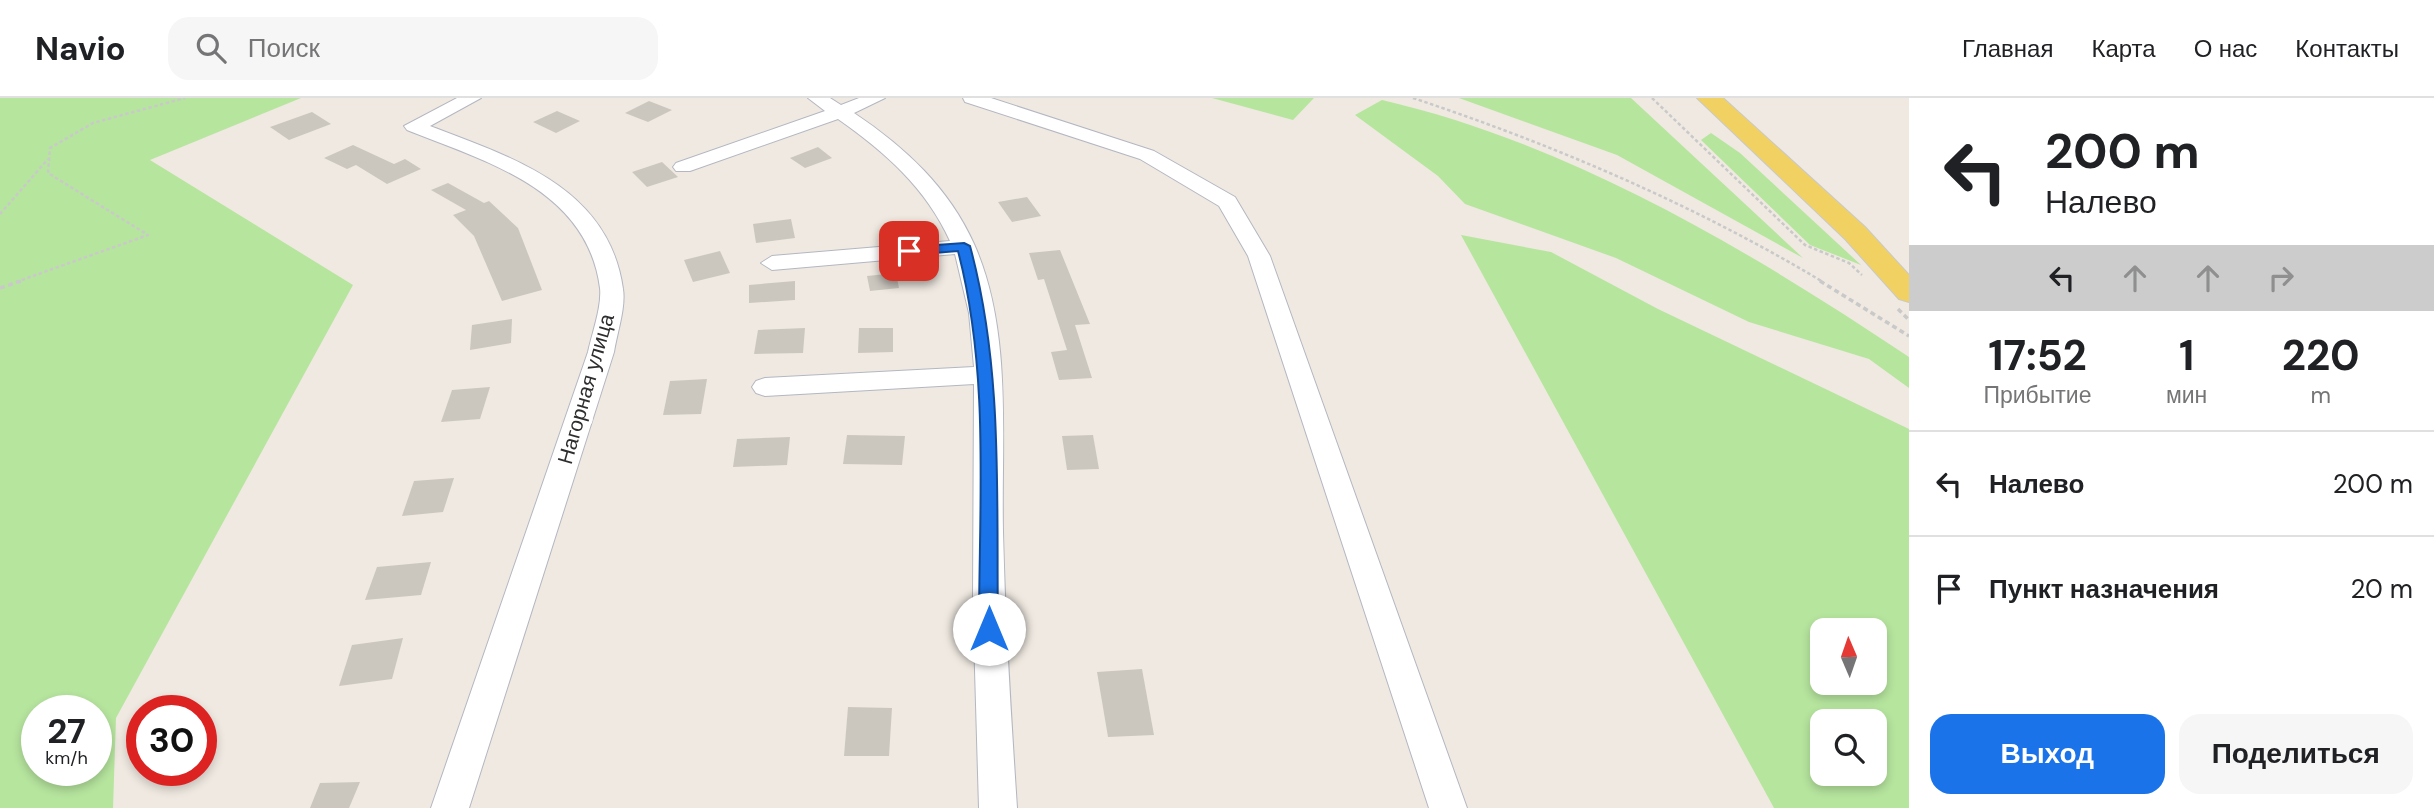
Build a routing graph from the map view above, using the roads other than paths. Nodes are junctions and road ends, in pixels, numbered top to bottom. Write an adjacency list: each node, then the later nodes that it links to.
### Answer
1 (472, 98): 14 (street, Нагорная улица)
2 (876, 98): 5 (street)
3 (972, 98): 16 (street)
4 (1709, 98): 11 (main road)
5 (828, 104): 6 (street); 9 (street)
6 (783, 134): 7 (street); 8 (street)
7 (799, 147)
8 (683, 167)
9 (964, 246): 10 (street); 12 (street)
10 (772, 262)
11 (1899, 297)
12 (986, 374): 13 (street); 15 (street)
13 (765, 387)
14 (450, 808)
15 (998, 808)
16 (1448, 808)

